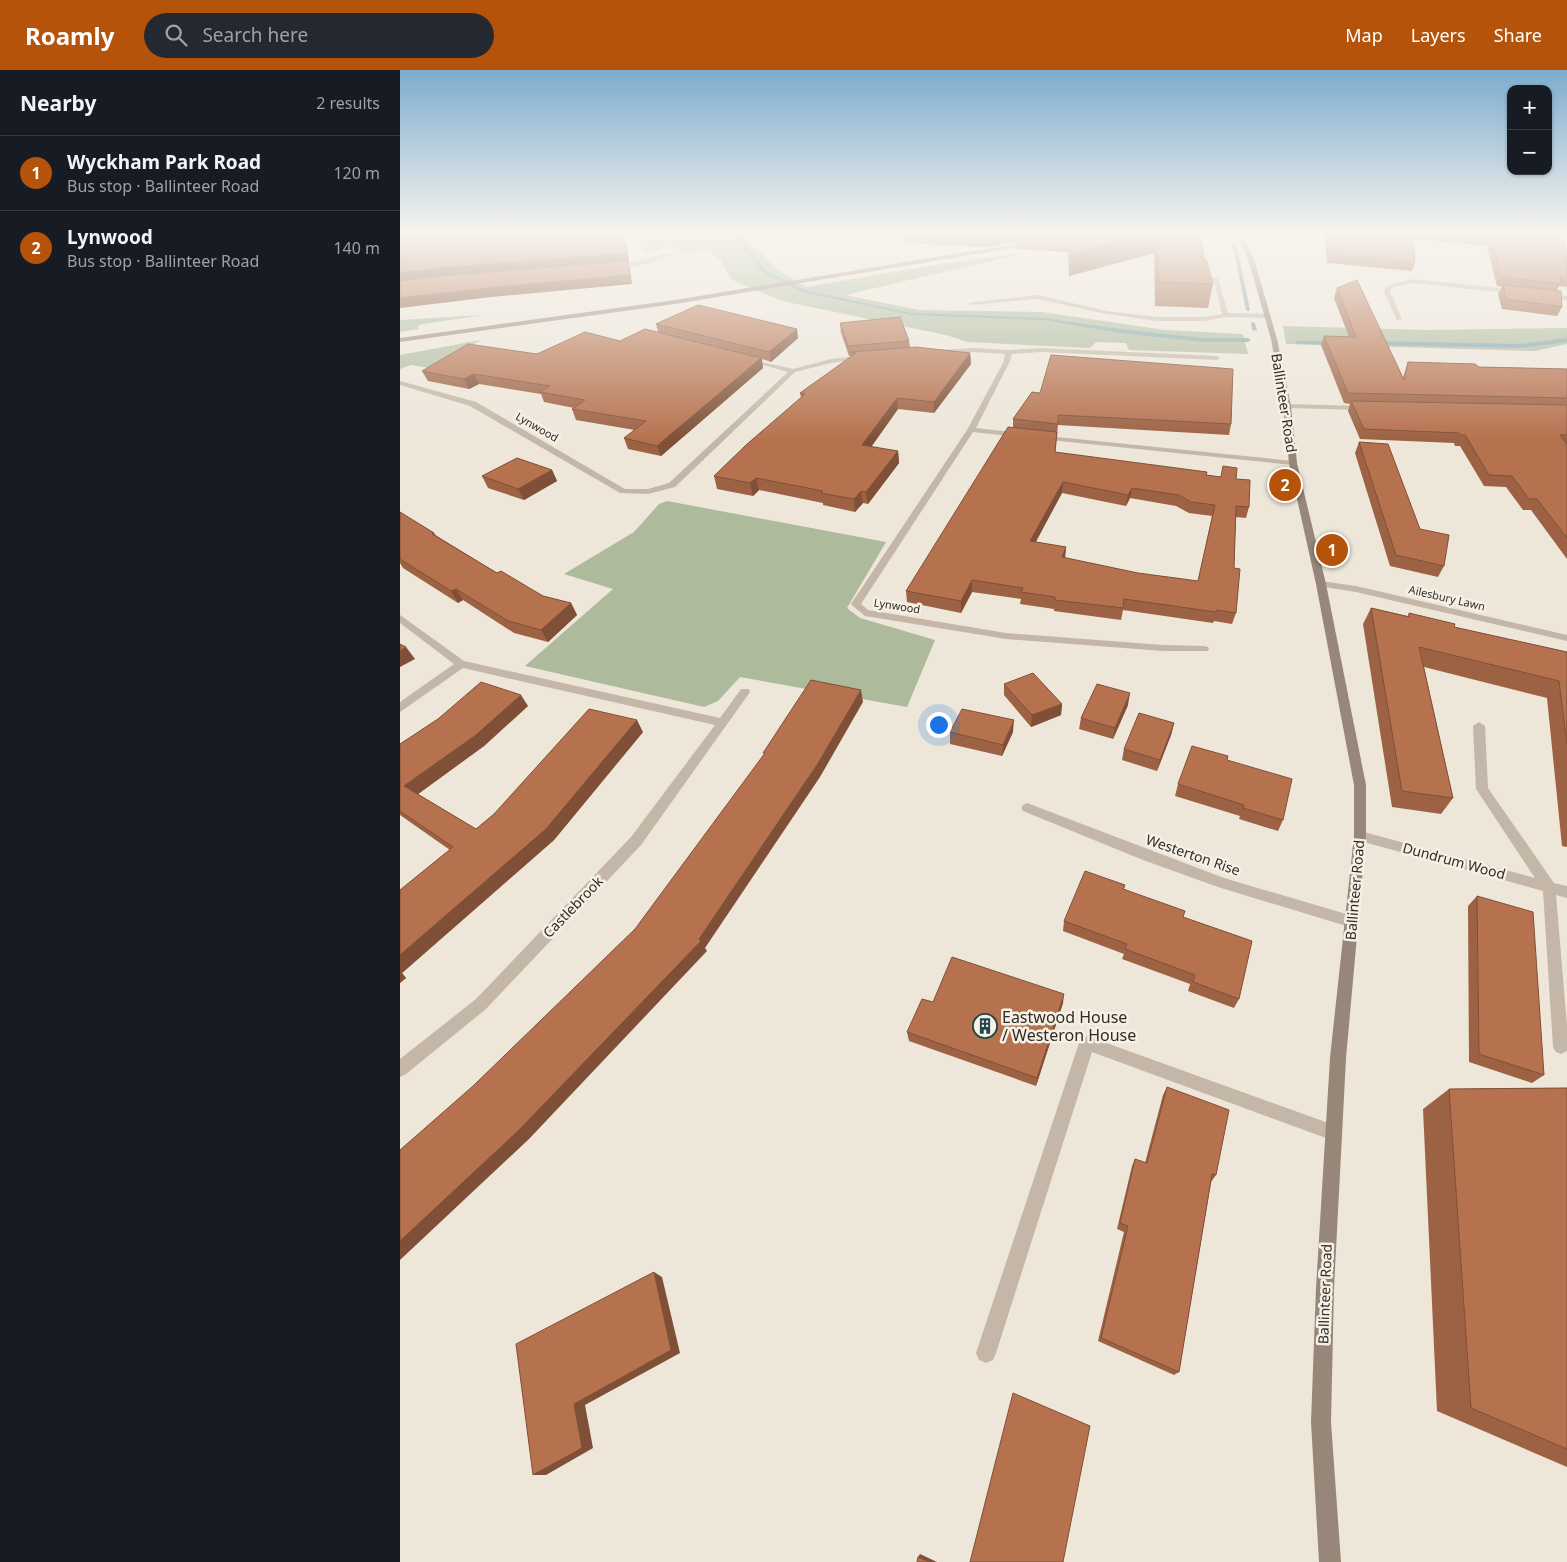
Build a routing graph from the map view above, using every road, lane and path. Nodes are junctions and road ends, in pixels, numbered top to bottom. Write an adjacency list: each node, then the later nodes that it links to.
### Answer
1 (679, 301): 11 (street)
2 (996, 301): 7 (street)
3 (1052, 301): 8 (street)
4 (1221, 301): 8 (street)
5 (1263, 301): 9 (street, Ballinteer Road)
6 (1391, 301): 10 (street)
7 (971, 303)
8 (1225, 315): 9 (street)
9 (1268, 316): 21 (street, Ballinteer Road)
10 (1399, 319)
11 (470, 330): 12 (street); 13 (street)
12 (400, 341)
13 (400, 348)
14 (1010, 352): 15 (street); 18 (street); 23 (street, Lynwood)
15 (928, 353)
16 (873, 356): 19 (street)
17 (736, 357): 19 (street)
18 (1217, 358)
19 (793, 370): 20 (street, Lynwood)
20 (400, 383)
21 (1287, 406): 22 (street); 24 (street, Ballinteer Road)
22 (1374, 408)
23 (971, 430): 24 (street); 28 (street, Lynwood)
24 (1293, 463): 25 (street, Ballinteer Road)
25 (1321, 584): 27 (street, Ailesbury Lawn); 35 (street, Ballinteer Road)
26 (400, 618): 29 (street)
27 (1567, 638)
28 (1204, 649)
29 (461, 664): 31 (street); 32 (street)
30 (745, 692): 32 (street, Castlebrook)
31 (400, 708)
32 (723, 723): 40 (street, Castlebrook)
33 (1479, 726): 36 (street)
34 (1027, 808): 38 (street, Westerton Rise)
35 (1360, 836): 36 (street, Dundrum Wood); 38 (street, Ballinteer Road)
36 (1548, 887): 37 (street, Dundrum Wood); 39 (street)
37 (1567, 892)
38 (1353, 922): 41 (street, Ballinteer Road)
39 (1561, 1047)
40 (400, 1069)
41 (1334, 1133): 42 (street); 43 (street, Ballinteer Road)
42 (986, 1353)
43 (1330, 1562)

